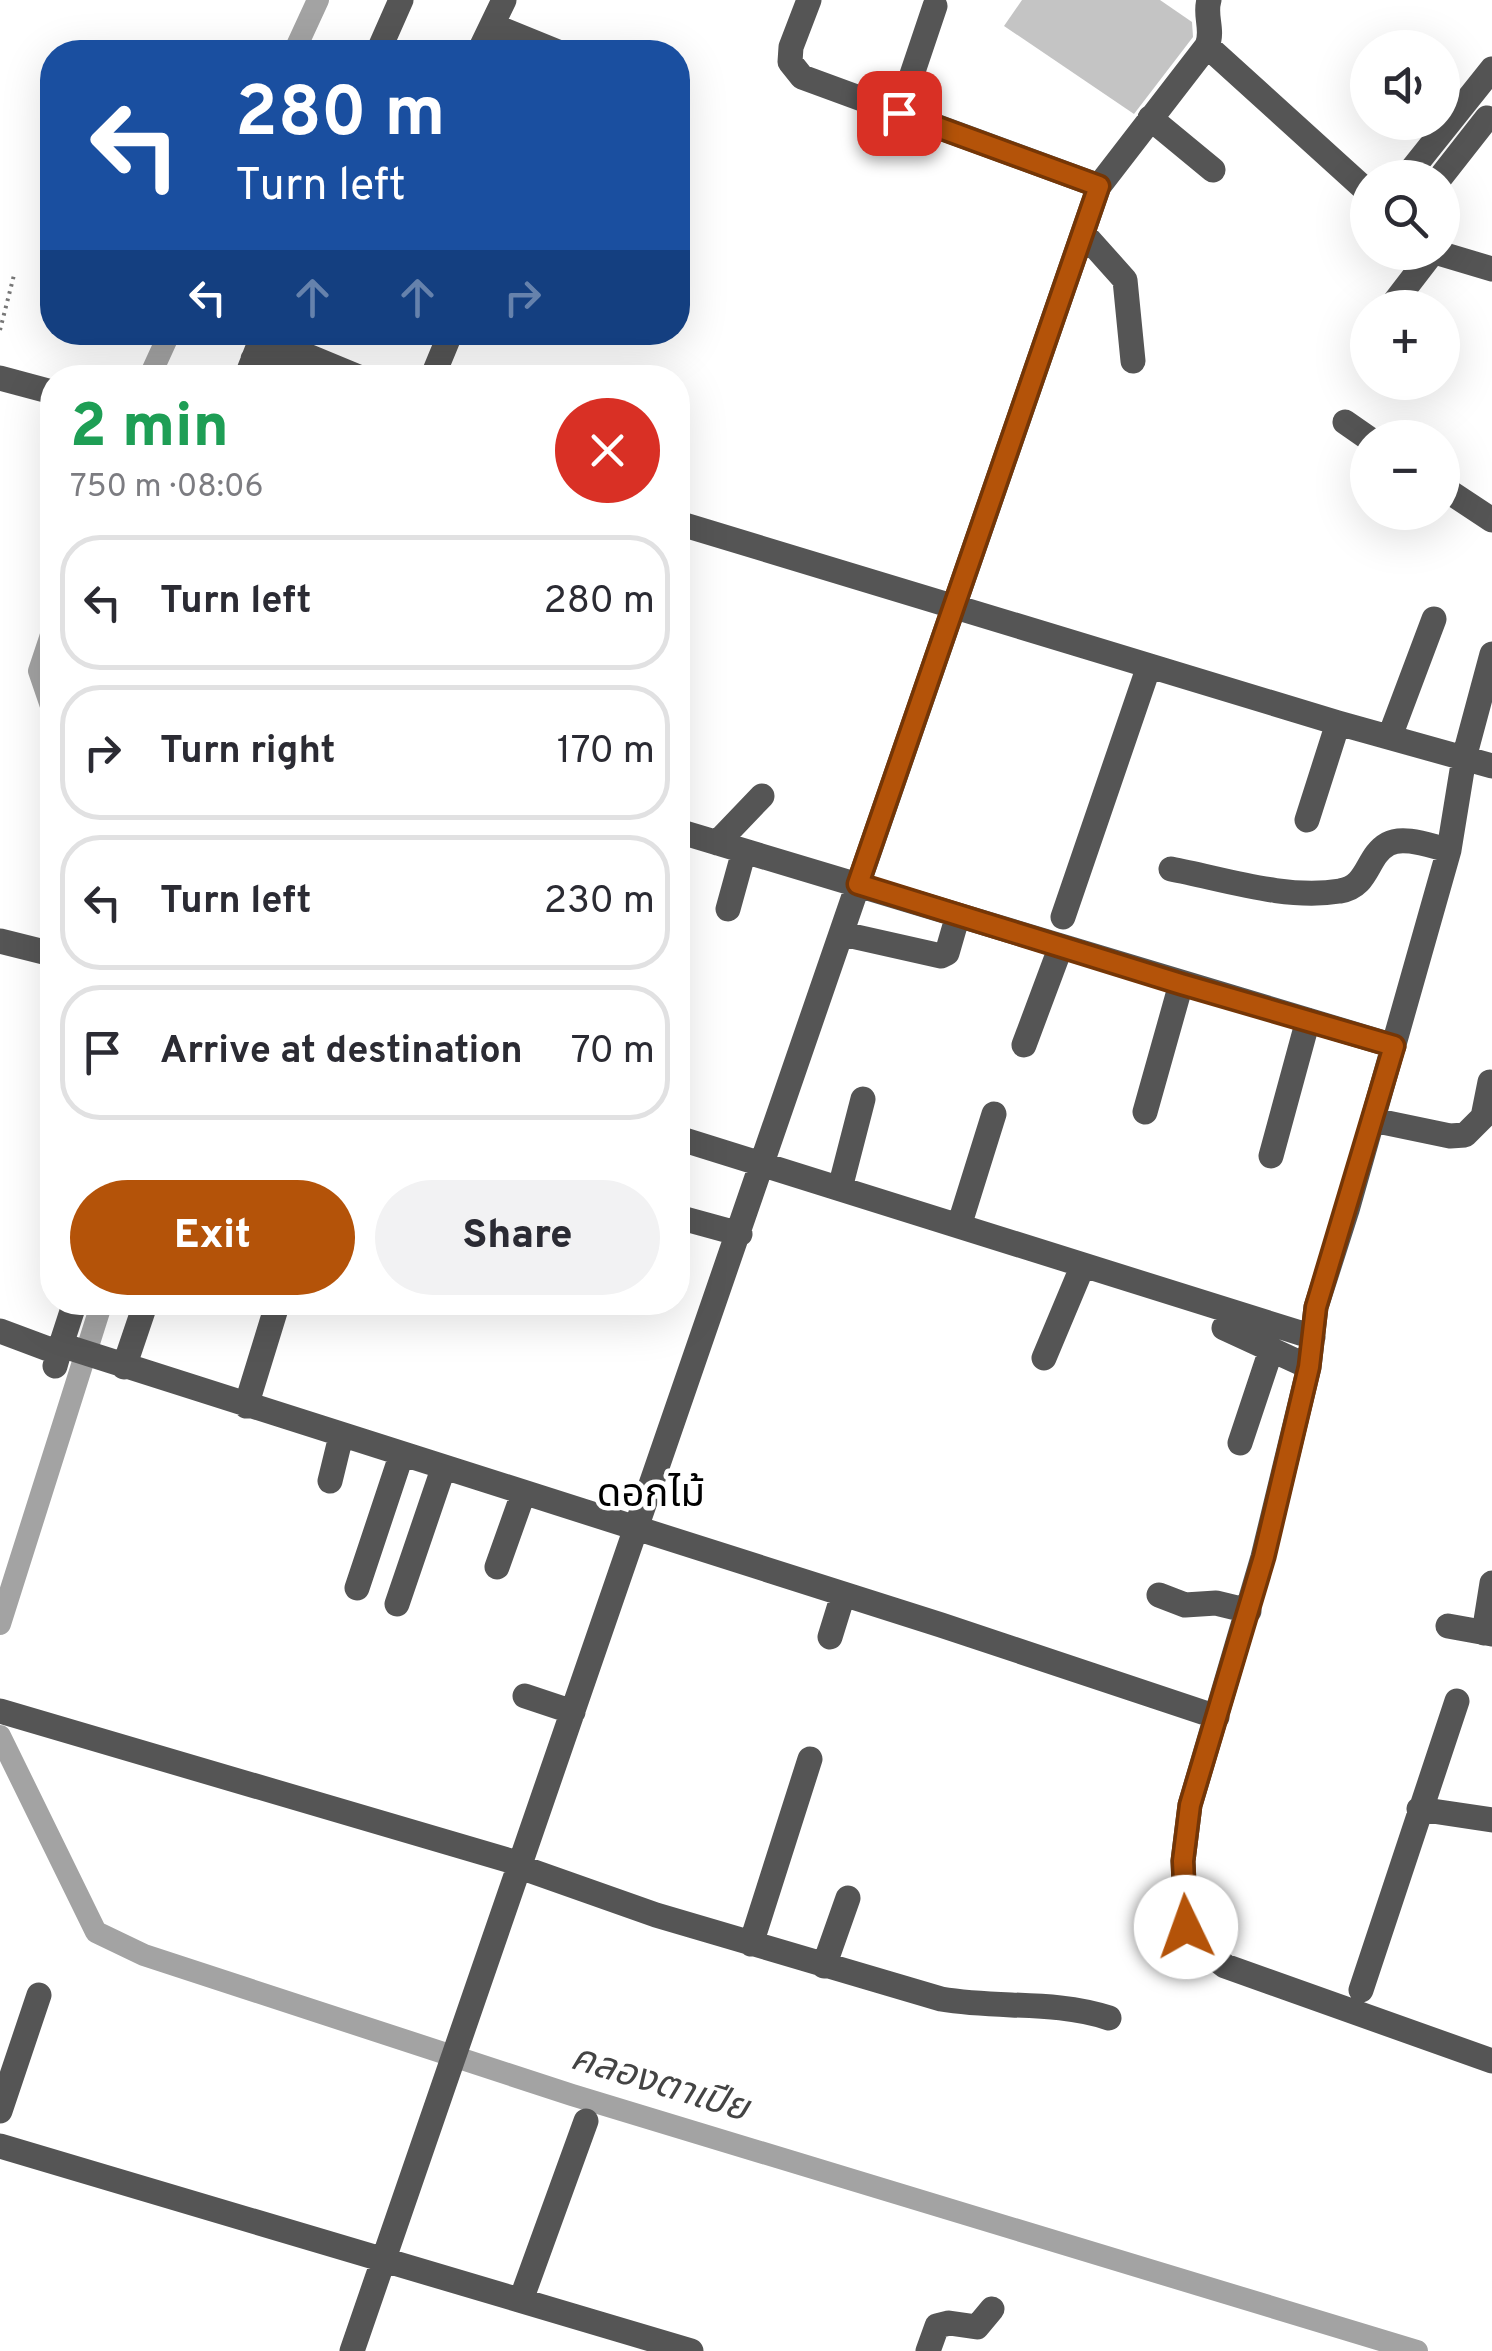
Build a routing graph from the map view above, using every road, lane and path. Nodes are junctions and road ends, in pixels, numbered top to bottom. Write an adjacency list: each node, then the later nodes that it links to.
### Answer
1 (401, 0): 7 (street)
2 (504, 0): 6 (street)
3 (809, 0): 12 (street)
4 (1210, 0): 10 (street)
5 (935, 6): 12 (street)
6 (494, 26): 8 (street); 9 (street)
7 (383, 40)
8 (486, 40)
9 (528, 40)
10 (1207, 46): 13 (street); 18 (street)
11 (1492, 69): 15 (street)
12 (899, 113): 19 (street)
13 (1150, 118): 17 (street); 19 (street)
14 (1487, 118): 16 (street)
15 (1419, 160)
16 (1454, 160)
17 (1213, 170)
18 (1350, 176)
19 (1099, 186): 20 (street)
20 (1083, 233): 28 (street); 37 (street)
21 (1460, 260): 22 (street)
22 (1492, 269)
23 (1420, 270): 25 (street)
24 (14, 275): 26 (path)
25 (1404, 290)
26 (0, 330)
27 (257, 352): 29 (street)
28 (1132, 361)
29 (309, 365)
30 (0, 378): 31 (street)
31 (40, 389)
32 (1345, 422): 33 (street)
33 (1350, 425)
34 (1460, 499): 35 (street)
35 (1492, 520)
36 (690, 527): 37 (street)
37 (955, 606): 40 (street); 52 (street)
38 (1434, 619): 42 (street)
39 (1492, 654): 43 (street)
40 (1149, 666): 41 (street); 55 (street)
41 (1338, 723): 42 (street); 46 (street)
42 (1390, 736): 43 (street)
43 (1464, 758): 44 (street); 49 (street)
44 (1492, 766)
45 (762, 796): 48 (street)
46 (1307, 820)
47 (690, 835): 48 (street)
48 (717, 843): 50 (street)
49 (1449, 850): 51 (street); 63 (street)
50 (744, 851): 52 (street); 53 (street)
51 (1171, 868)
52 (858, 884): 54 (street); 56 (street)
53 (728, 910)
54 (958, 915): 56 (street); 58 (street)
55 (1063, 917)
56 (843, 934): 71 (street)
57 (0, 942): 59 (street)
58 (1061, 946): 60 (street); 62 (street)
59 (40, 951)
60 (1181, 984): 61 (street); 66 (street)
61 (1308, 1020): 63 (street); 70 (street)
62 (1024, 1045)
63 (1394, 1046): 68 (street)
64 (1490, 1082): 68 (street)
65 (863, 1098): 72 (street)
66 (1145, 1112)
67 (994, 1114): 74 (street)
68 (1373, 1120): 82 (street)
69 (690, 1142): 71 (street)
70 (1271, 1156)
71 (764, 1164): 72 (street); 75 (street)
72 (840, 1188): 74 (street)
73 (690, 1220): 75 (street)
74 (958, 1226): 76 (street)
75 (740, 1234): 95 (street)
76 (1083, 1265): 82 (street); 85 (street)
77 (71, 1315): 84 (street)
78 (142, 1315): 86 (street)
79 (274, 1315): 88 (street)
80 (1224, 1328): 83 (street)
81 (0, 1331): 84 (street)
82 (1313, 1337): 87 (street)
83 (1271, 1350): 87 (street); 90 (street)
84 (61, 1353): 86 (street)
85 (1044, 1358)
86 (124, 1367): 88 (street)
87 (1309, 1367): 102 (street)
88 (246, 1406): 89 (street)
89 (341, 1436): 91 (street); 93 (street)
90 (1240, 1444)
91 (402, 1456): 92 (street); 98 (street)
92 (443, 1469): 94 (street); 101 (street)
93 (330, 1480)
94 (523, 1494): 95 (street); 96 (street)
95 (637, 1530): 99 (street); 108 (street)
96 (497, 1566)
97 (1492, 1583): 104 (street)
98 (357, 1588)
99 (843, 1595): 105 (street); 110 (street)
100 (1159, 1595): 102 (street)
101 (397, 1604)
102 (1249, 1612): 110 (street)
103 (1448, 1626): 104 (street)
104 (1488, 1633)
105 (830, 1637)
106 (525, 1696): 108 (street)
107 (1457, 1701): 112 (street)
108 (573, 1712): 114 (street)
109 (7, 1713): 114 (street)
110 (1217, 1717): 121 (street)
111 (810, 1759): 116 (street)
112 (1419, 1808): 113 (street); 118 (street)
113 (1492, 1820)
114 (520, 1866): 116 (street); 125 (street)
115 (848, 1898): 117 (street)
116 (751, 1944): 117 (street)
117 (826, 1976): 120 (street)
118 (1361, 1990)
119 (39, 1995): 122 (street)
120 (1109, 2018)
121 (1492, 2061)
122 (0, 2111)
123 (586, 2121): 126 (street)
124 (0, 2146): 125 (street)
125 (384, 2260): 126 (street); 128 (street)
126 (520, 2300): 129 (street)
127 (992, 2309): 130 (street)
128 (352, 2351)
129 (691, 2351)
130 (928, 2351)

